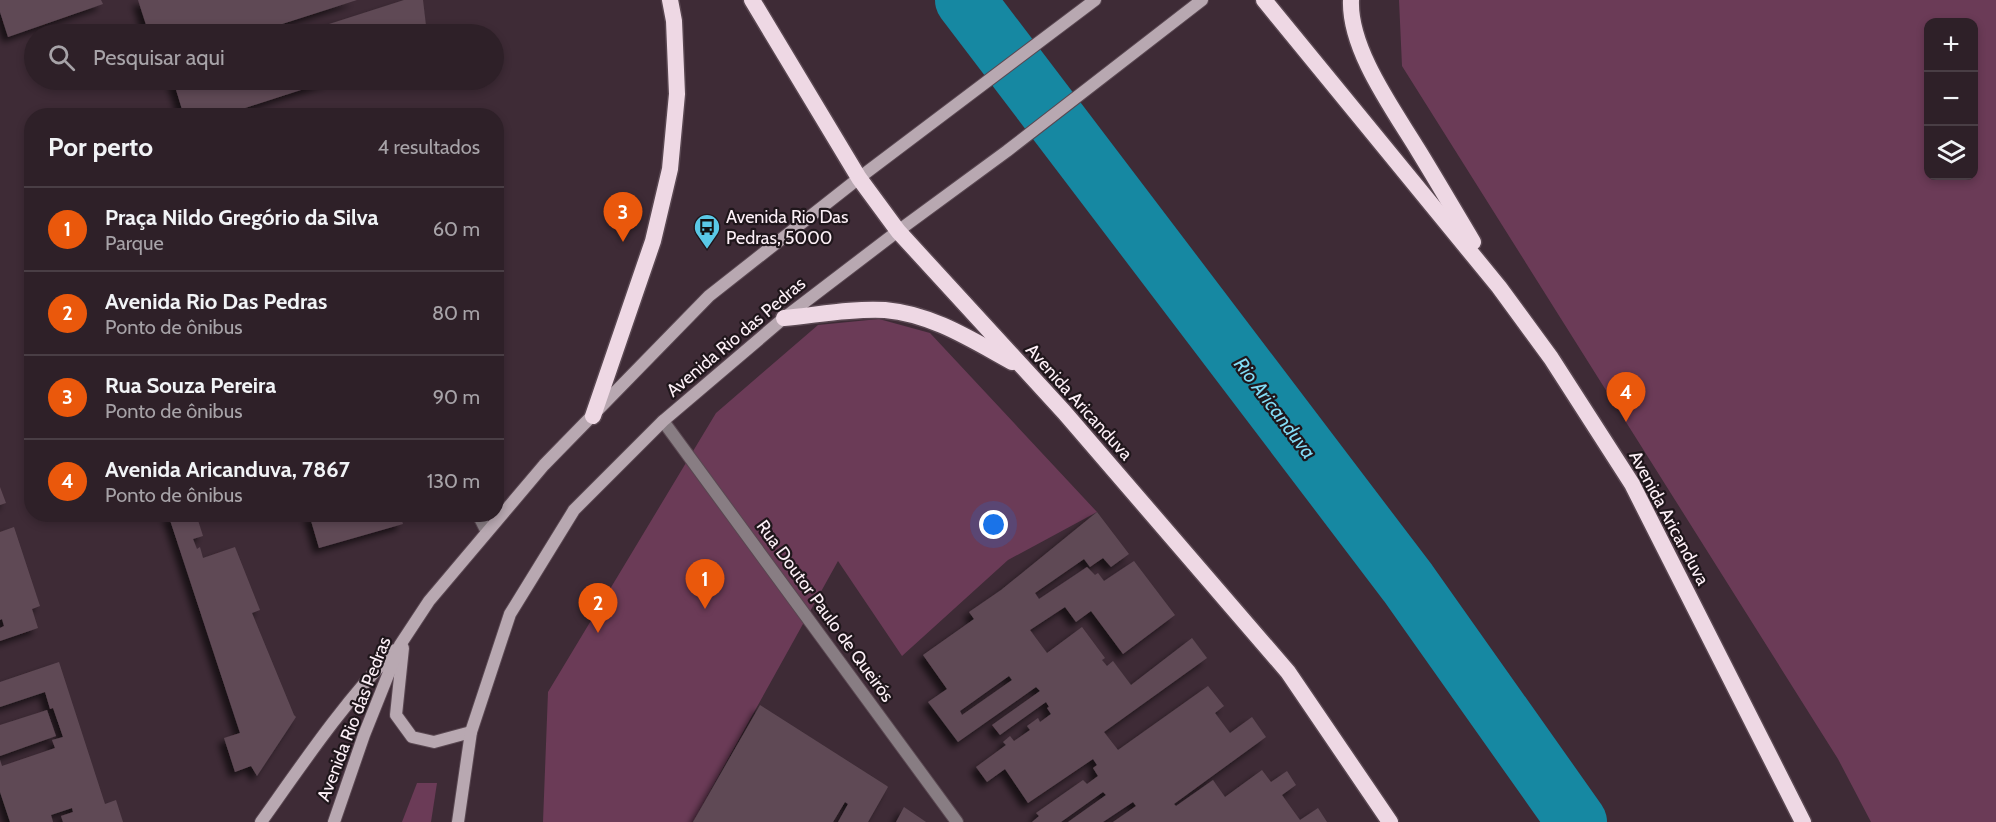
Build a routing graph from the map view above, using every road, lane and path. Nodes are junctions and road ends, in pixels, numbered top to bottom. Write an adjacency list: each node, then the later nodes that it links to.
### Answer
1 (670, 0): 12 (highway)
2 (752, 0): 7 (highway, Avenida Aricanduva)
3 (1095, 0): 7 (main road, Avenida Rio das Pedras)
4 (1202, 0): 8 (main road, Avenida Rio das Pedras)
5 (1264, 0): 9 (highway, Avenida Aricanduva)
6 (1351, 0): 9 (highway)
7 (859, 178): 8 (highway, Avenida Aricanduva); 12 (main road, Avenida Rio das Pedras)
8 (898, 231): 10 (main road, Avenida Rio das Pedras); 11 (highway, Avenida Aricanduva)
9 (1499, 287): 25 (highway, Avenida Aricanduva)
10 (784, 318): 11 (highway); 13 (main road, Avenida Rio das Pedras)
11 (1023, 368): 24 (highway, Avenida Aricanduva)
12 (593, 416): 14 (main road, Avenida Rio das Pedras)
13 (663, 421): 19 (main road, Avenida Rio das Pedras); 23 (street, Rua Doutor Paulo de Queirós)
14 (504, 513)
15 (482, 522): 17 (street)
16 (496, 522): 17 (main road, Avenida Rio das Pedras)
17 (488, 532): 18 (main road, Avenida Rio das Pedras)
18 (402, 642): 19 (main road); 20 (main road); 21 (main road, Avenida Rio das Pedras)
19 (471, 732): 22 (main road, Avenida Rio das Pedras)
20 (261, 822)
21 (334, 822)
22 (458, 822)
23 (957, 822)
24 (1390, 822)
25 (1803, 822)

